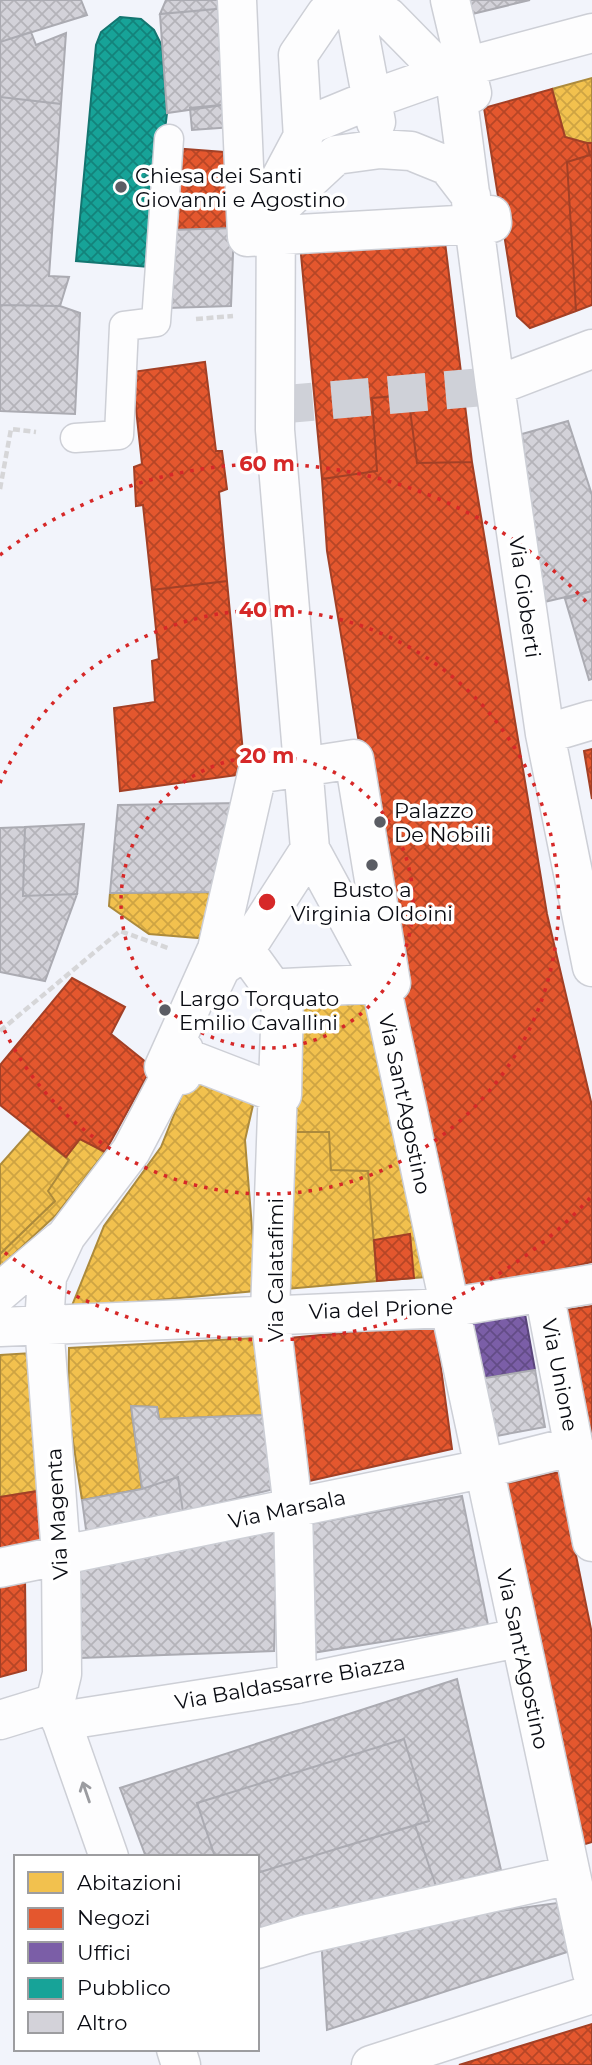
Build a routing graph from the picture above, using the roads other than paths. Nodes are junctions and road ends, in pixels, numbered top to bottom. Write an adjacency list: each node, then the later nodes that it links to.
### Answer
1 (237, 0): 13 (street)
2 (344, 0): 9 (street)
3 (353, 0): 8 (street)
4 (361, 0): 7 (street)
5 (450, 0): 7 (street)
6 (592, 33): 7 (street)
7 (455, 70): 8 (street); 12 (street)
8 (372, 99): 9 (street); 11 (street)
9 (303, 138): 13 (street, Via Sant'Agostino)
10 (169, 139): 16 (lane)
11 (380, 149): 12 (street); 13 (street)
12 (472, 210): 13 (street); 15 (street, Via Gioberti)
13 (276, 224): 19 (street, Via Sant'Agostino)
14 (592, 349): 15 (street)
15 (495, 386): 18 (street, Via Gioberti)
16 (75, 438)
17 (592, 720): 18 (street)
18 (545, 734): 22 (street, Via Gioberti)
19 (304, 767): 20 (street, Via Sant'Agostino); 21 (street); 23 (street)
20 (310, 849): 21 (street); 23 (street, Via Sant'Agostino)
21 (228, 956): 24 (street); 25 (street, Via Calatafimi)
22 (592, 967)
23 (380, 984): 25 (street); 30 (street, Via Sant'Agostino)
24 (174, 1072): 25 (street); 26 (street)
25 (278, 1094): 31 (street, Via Calatafimi)
26 (66, 1236): 28 (street); 32 (street, Via Magenta)
27 (592, 1284): 29 (street, Via del Prione)
28 (0, 1292)
29 (544, 1292): 30 (street, Via del Prione); 34 (street, Via Unione)
30 (447, 1308): 31 (street, Via del Prione); 35 (street, Via Sant'Agostino)
31 (270, 1313): 32 (street, Via del Prione); 36 (street, Via Calatafimi)
32 (44, 1324): 33 (street, Via del Prione); 38 (street, Via Magenta)
33 (0, 1327)
34 (573, 1446): 35 (street, Via Marsala); 37 (street, Via Unione)
35 (482, 1469): 36 (street, Via Marsala); 40 (street, Via Sant'Agostino)
36 (293, 1508): 38 (street, Via Marsala); 41 (street, Via Calatafimi)
37 (592, 1542)
38 (61, 1555): 39 (street, Via Marsala); 42 (street, Via Magenta)
39 (0, 1568)
40 (518, 1638): 41 (street, Via Baldassarre Biazza); 45 (street, Via Sant'Agostino)
41 (297, 1684): 42 (street, Via Baldassarre Biazza)
42 (58, 1712): 43 (street, Via Baldassarre Biazza); 44 (street, one-way to 42)
43 (0, 1720)
44 (107, 1855)
45 (570, 1875): 46 (street); 47 (street, Via Sant'Agostino)
46 (259, 1948)
47 (592, 1973)
48 (592, 1994): 49 (street)
49 (371, 2065)

